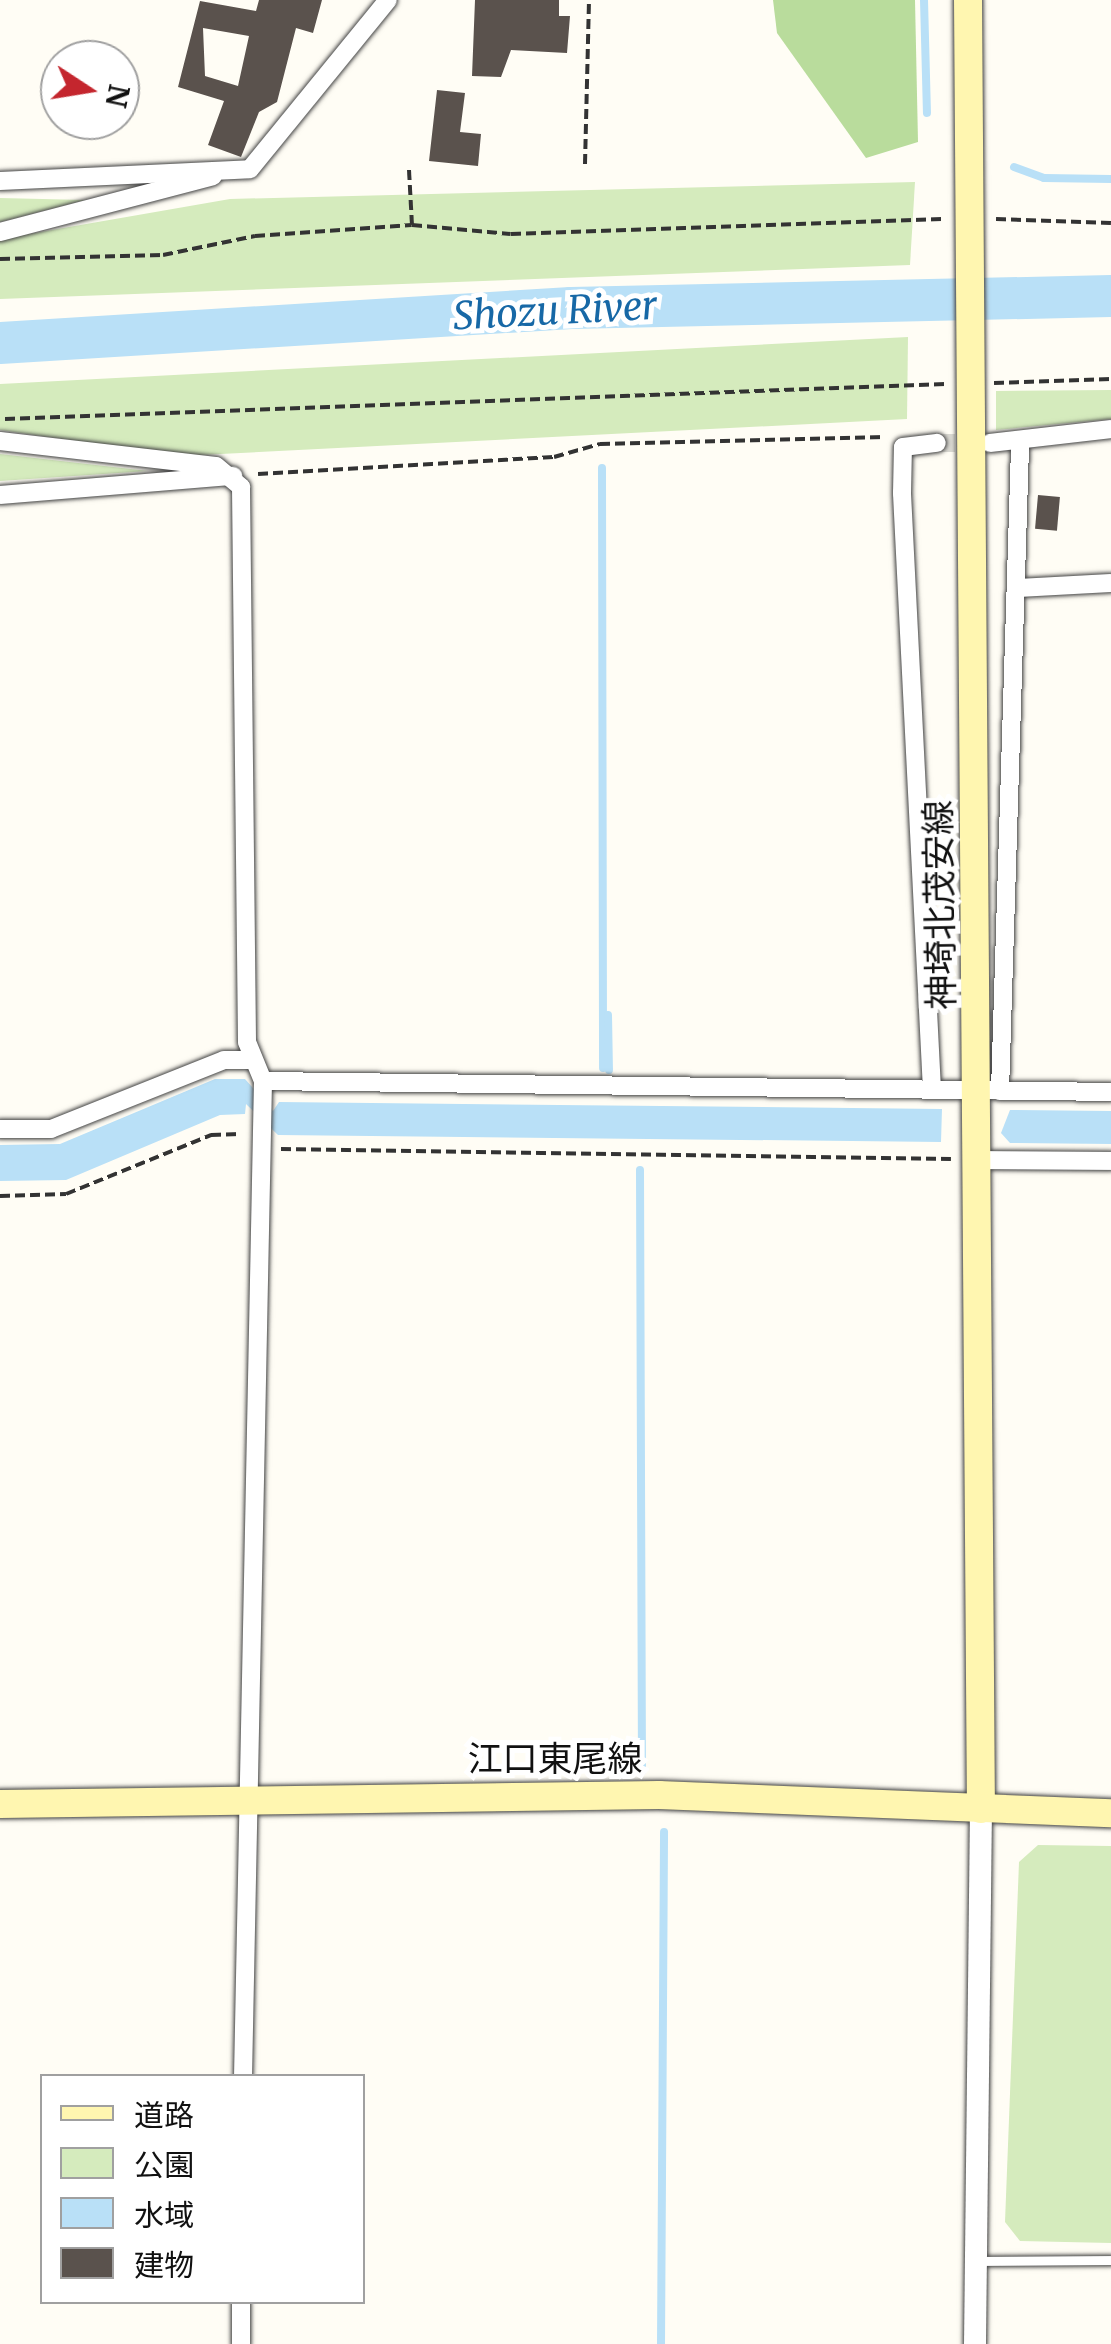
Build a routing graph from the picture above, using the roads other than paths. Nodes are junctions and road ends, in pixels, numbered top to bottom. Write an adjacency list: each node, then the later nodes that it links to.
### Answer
1 (388, 0): 3 (street)
2 (968, 0): 18 (main road, 神埼北茂安線)
3 (218, 174): 4 (street); 5 (street)
4 (0, 181)
5 (0, 232)
6 (1111, 429): 10 (street)
7 (0, 441): 11 (street)
8 (937, 443): 17 (street)
9 (990, 443): 10 (street)
10 (1020, 446): 14 (street)
11 (234, 476): 12 (street); 15 (street)
12 (0, 495)
13 (1111, 583): 14 (street)
14 (1018, 588): 18 (street)
15 (251, 1060): 16 (street); 20 (street)
16 (262, 1089): 17 (street); 23 (street)
17 (932, 1090): 18 (street)
18 (990, 1091): 19 (street); 21 (main road, 神埼北茂安線)
19 (1111, 1092)
20 (0, 1129)
21 (981, 1160): 22 (street); 25 (main road, 神埼北茂安線)
22 (1111, 1161)
23 (245, 1800): 24 (main road, 江口東尾線); 25 (main road, 江口東尾線); 27 (street)
24 (0, 1804)
25 (981, 1808): 26 (main road, 江口東尾線); 28 (street)
26 (1111, 1813)
27 (243, 2074)
28 (976, 2260): 29 (lane); 32 (street)
29 (1111, 2260)
30 (241, 2304): 31 (street)
31 (241, 2344)
32 (975, 2344)

